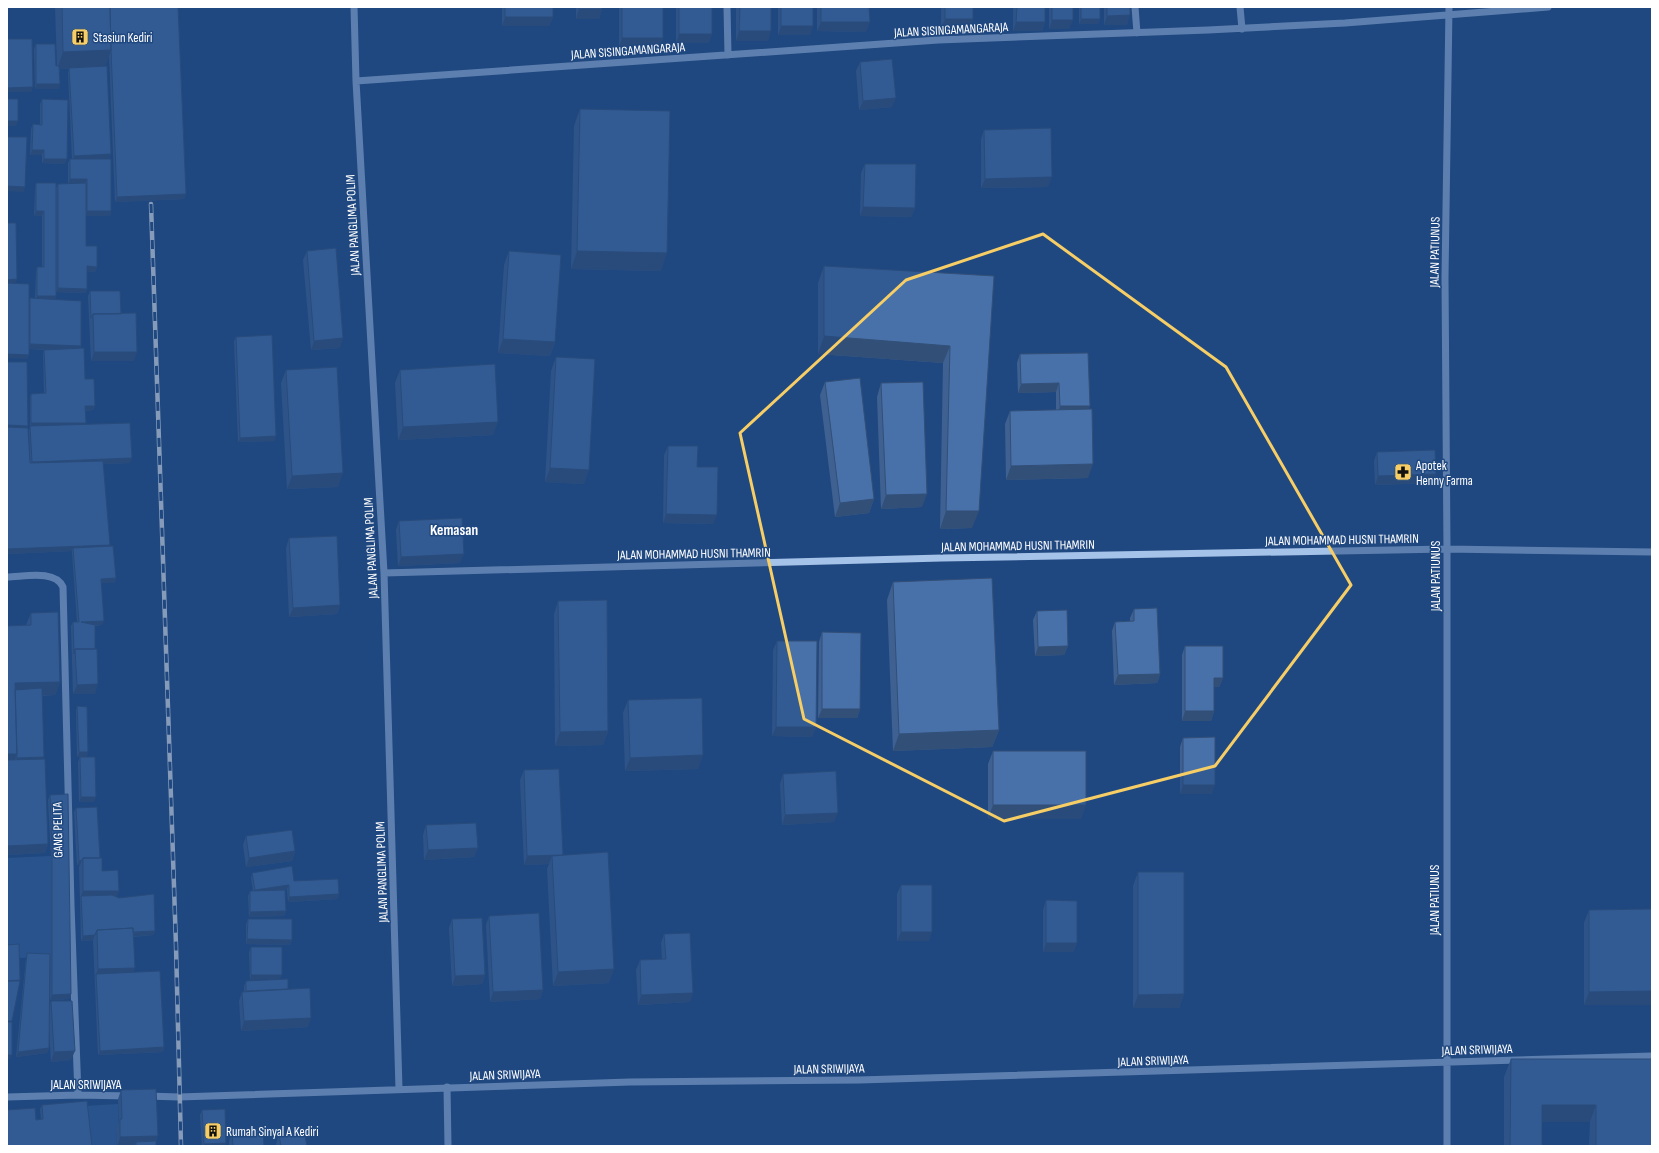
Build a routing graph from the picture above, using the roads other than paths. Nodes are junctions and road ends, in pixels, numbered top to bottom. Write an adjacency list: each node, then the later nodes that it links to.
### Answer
1 (354, 7): 11 (street, JALAN PANGLIMA POLIM)
2 (727, 7): 10 (street)
3 (1135, 7): 9 (street)
4 (1240, 7): 8 (street)
5 (1449, 7): 7 (street, JALAN PATIUNUS)
6 (1548, 7): 7 (street, JALAN SISINGAMANGARAJA)
7 (1449, 15): 8 (street, JALAN SISINGAMANGARAJA); 12 (street, JALAN PATIUNUS)
8 (1242, 28): 9 (street, JALAN SISINGAMANGARAJA)
9 (1137, 33): 10 (street, JALAN SISINGAMANGARAJA)
10 (728, 55): 11 (street, JALAN SISINGAMANGARAJA)
11 (356, 81): 14 (street, JALAN PANGLIMA POLIM)
12 (1447, 550): 13 (street, JALAN MOHAMMAD HUSNI THAMRIN); 14 (street, JALAN MOHAMMAD HUSNI THAMRIN); 17 (street, JALAN PATIUNUS)
13 (1652, 552)
14 (384, 573): 19 (street, JALAN PANGLIMA POLIM)
15 (7, 577): 20 (street, GANG PELITA)
16 (1652, 1056): 17 (street, JALAN SRIWIJAYA)
17 (1446, 1062): 18 (street, JALAN SRIWIJAYA); 23 (street, JALAN PATIUNUS)
18 (447, 1087): 19 (street, JALAN SRIWIJAYA); 22 (street)
19 (399, 1089): 20 (street, JALAN SRIWIJAYA)
20 (78, 1095): 21 (street, JALAN SRIWIJAYA)
21 (7, 1096)
22 (448, 1146)
23 (1447, 1146)

